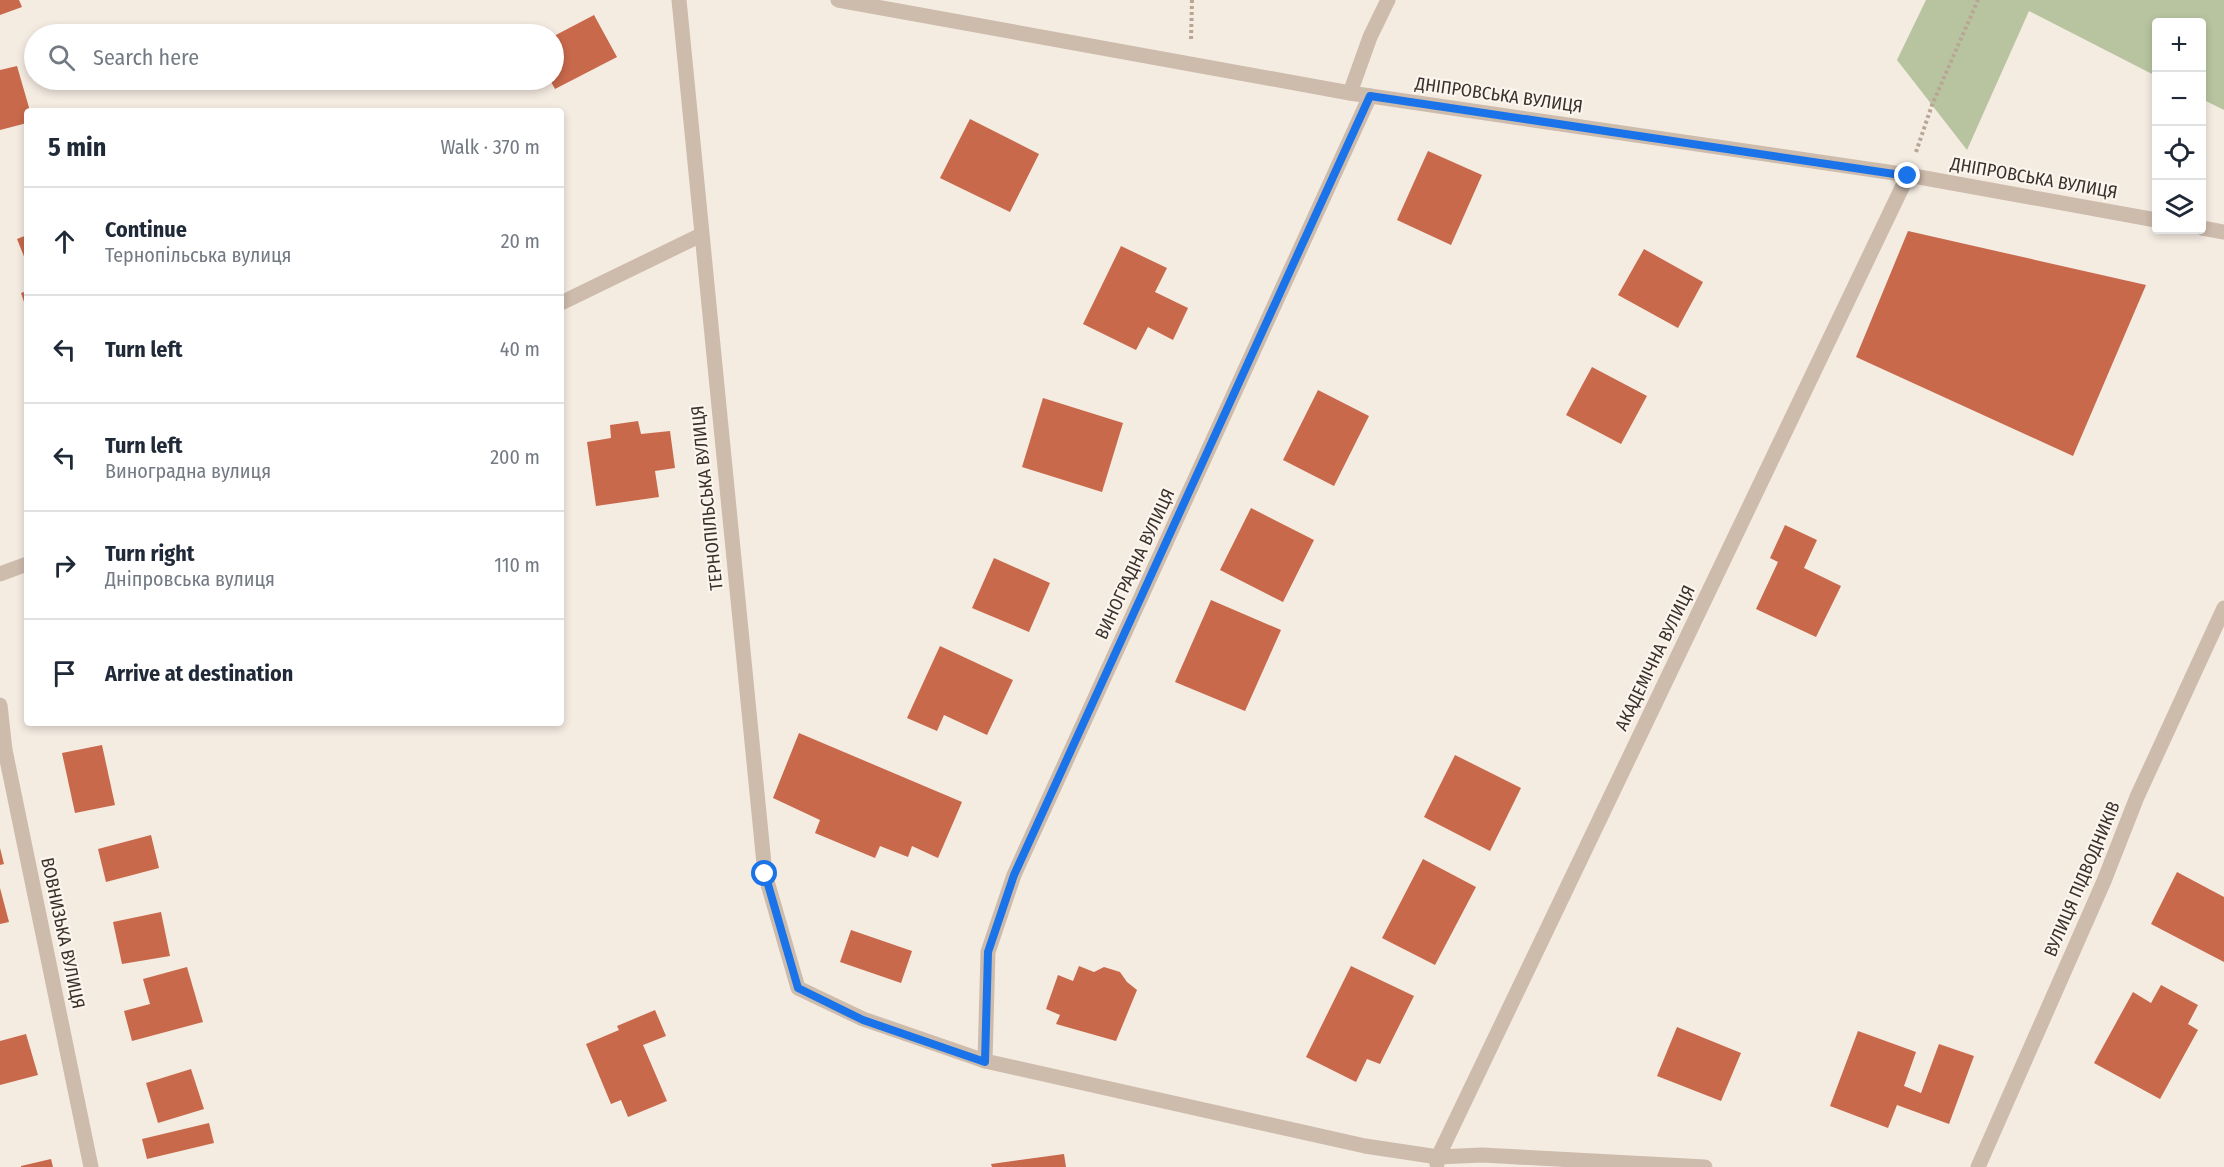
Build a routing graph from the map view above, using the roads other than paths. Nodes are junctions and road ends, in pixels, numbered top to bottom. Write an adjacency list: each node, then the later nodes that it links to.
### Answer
1 (679, 0): 10 (street, ТЕРНОПІЛЬСЬКА ВУЛИЦЯ)
2 (838, 0): 4 (street, ДНІПРОВСЬКА ВУЛИЦЯ)
3 (1388, 0): 4 (street)
4 (1350, 93): 5 (street, ДНІПРОВСЬКА ВУЛИЦЯ)
5 (1370, 96): 6 (street, ДНІПРОВСЬКА ВУЛИЦЯ); 17 (street, ВИНОГРАДНА ВУЛИЦЯ)
6 (1908, 176): 7 (street, ДНІПРОВСЬКА ВУЛИЦЯ); 18 (street, АКАДЕМІЧНА ВУЛИЦЯ)
7 (2152, 219)
8 (2206, 229): 9 (street)
9 (2224, 232)
10 (701, 235): 11 (street); 17 (street, ТЕРНОПІЛЬСЬКА ВУЛИЦЯ)
11 (564, 302)
12 (24, 565): 13 (street)
13 (0, 574)
14 (2224, 608): 21 (street, ВУЛИЦЯ ПІДВОДНИКІВ)
15 (0, 705): 16 (street, ВОВНИЗЬКА ВУЛИЦЯ)
16 (3, 751): 19 (street, ВОВНИЗЬКА ВУЛИЦЯ)
17 (985, 1062): 18 (street)
18 (1437, 1162): 20 (street)
19 (91, 1167)
20 (1705, 1167)
21 (1978, 1167)

